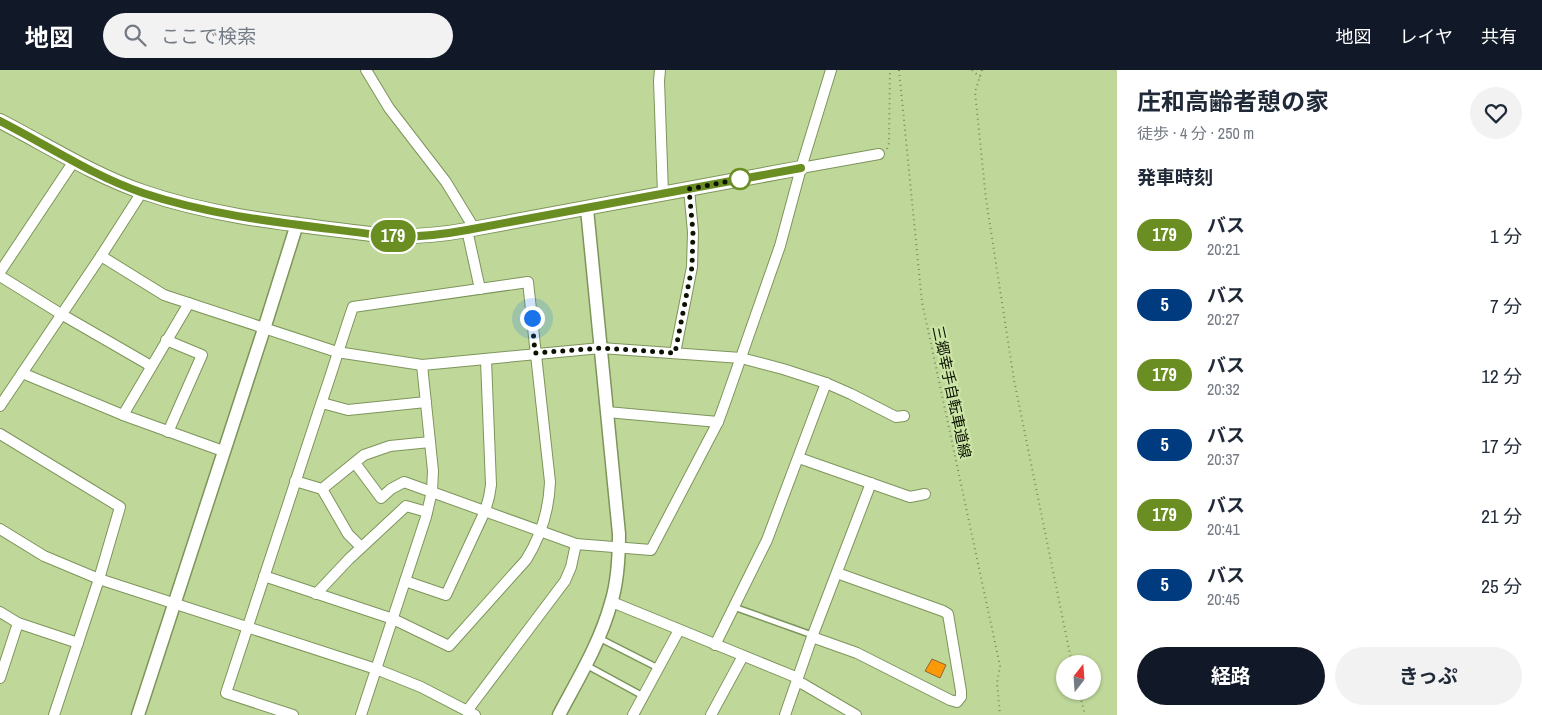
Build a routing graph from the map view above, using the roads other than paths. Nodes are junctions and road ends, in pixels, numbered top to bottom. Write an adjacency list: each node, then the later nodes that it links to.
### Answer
1 (366, 70): 13 (street)
2 (660, 70): 10 (street)
3 (831, 70): 7 (street)
4 (0, 121): 6 (main road)
5 (879, 154): 7 (street)
6 (74, 161): 9 (main road); 15 (street)
7 (801, 168): 8 (main road); 25 (street)
8 (689, 189): 10 (main road); 24 (street)
9 (142, 192): 12 (main road); 14 (street)
10 (663, 194): 11 (main road)
11 (587, 209): 13 (main road); 21 (street)
12 (297, 224): 13 (main road); 19 (street)
13 (470, 229): 16 (street)
14 (101, 256): 17 (street); 18 (street)
15 (0, 274): 18 (street)
16 (480, 289): 22 (street); 23 (street)
17 (189, 303): 19 (street); 20 (street)
18 (61, 314): 28 (street); 29 (street)
19 (264, 329): 22 (street); 41 (street)
20 (166, 340): 28 (street); 38 (street)
21 (602, 348): 23 (street); 24 (street); 34 (street)
22 (337, 352): 27 (street); 32 (street)
23 (535, 353): 26 (street); 52 (street)
24 (675, 353): 25 (street)
25 (741, 358): 30 (street); 37 (street)
26 (486, 360): 27 (street); 49 (street)
27 (422, 365): 31 (street)
28 (151, 366): 35 (street)
29 (22, 374): 33 (street); 35 (street)
30 (826, 384): 36 (street); 42 (street)
31 (426, 402): 32 (street); 40 (street)
32 (322, 403): 44 (street)
33 (0, 406)
34 (607, 412): 37 (street); 55 (street)
35 (123, 415): 38 (street)
36 (904, 416)
37 (718, 422): 55 (street)
38 (168, 432): 41 (street)
39 (0, 434): 58 (street)
40 (430, 442): 43 (street); 47 (street)
41 (223, 451): 62 (street)
42 (799, 458): 45 (street); 63 (street)
43 (355, 463): 46 (street); 47 (street)
44 (295, 481): 46 (street); 57 (street)
45 (871, 483): 48 (street); 56 (street)
46 (322, 489): 54 (street)
47 (432, 491): 49 (street); 50 (street)
48 (926, 494)
49 (485, 511): 52 (street); 59 (street)
50 (427, 512): 54 (street); 59 (street)
51 (0, 529): 58 (street)
52 (540, 532): 53 (street); 65 (street)
53 (576, 544): 55 (street); 80 (street)
54 (361, 547): 60 (street)
55 (619, 547): 61 (street)
56 (837, 573): 69 (street); 69 (street)
57 (264, 576): 60 (street); 67 (street)
58 (99, 579): 62 (street); 71 (street)
59 (405, 581): 65 (street)
60 (316, 594): 65 (street)
61 (612, 602): 68 (street); 70 (street)
62 (173, 604): 67 (street); 82 (street)
63 (734, 607): 69 (lane); 72 (street)
64 (0, 612): 66 (street)
65 (393, 618): 76 (street)
66 (18, 623): 71 (street); 77 (street)
67 (247, 628): 76 (street); 83 (street)
68 (679, 630): 72 (street); 75 (street)
69 (812, 636): 78 (street)
70 (598, 638): 74 (street); 75 (lane)
71 (78, 643): 81 (street)
72 (715, 645): 73 (street)
73 (743, 656): 78 (street); 87 (street)
74 (586, 664): 79 (lane); 85 (street)
75 (658, 668): 79 (street)
76 (376, 669): 80 (street); 84 (street)
77 (0, 678)
78 (797, 680): 88 (street); 89 (street)
79 (643, 696): 86 (street)
80 (471, 713)
81 (54, 715)
82 (138, 715)
83 (293, 715)
84 (361, 715)
85 (559, 715)
86 (633, 715)
87 (711, 715)
88 (785, 715)
89 (856, 715)

